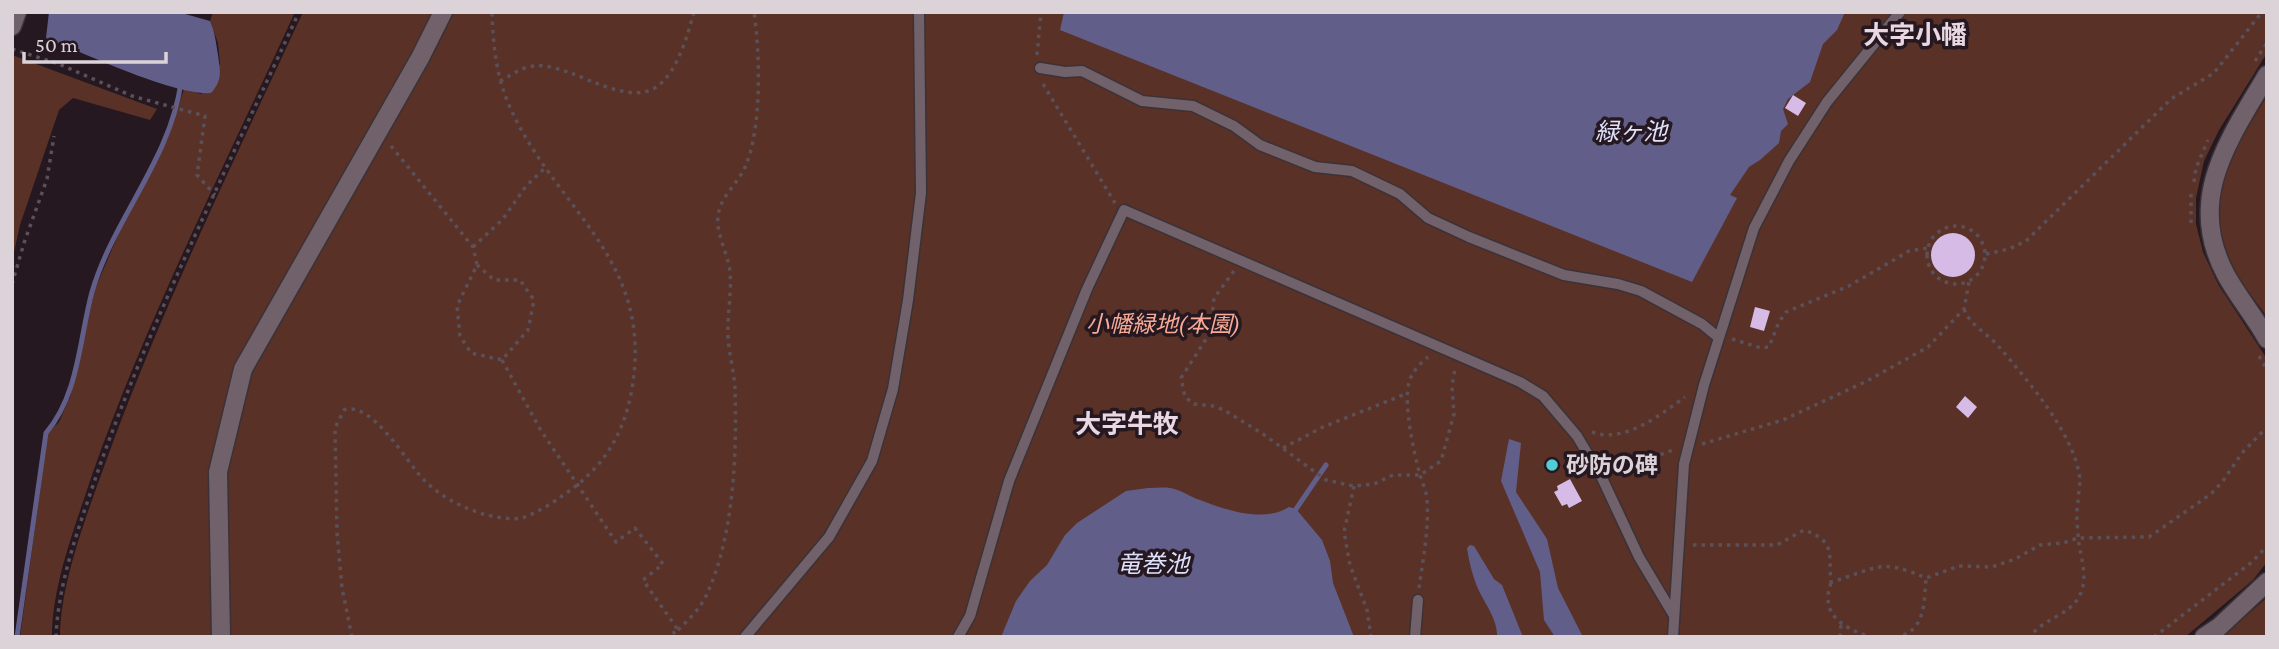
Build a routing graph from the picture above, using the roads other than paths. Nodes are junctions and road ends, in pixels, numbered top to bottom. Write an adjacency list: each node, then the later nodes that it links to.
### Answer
1 (443, 12): 11 (street)
2 (919, 12): 12 (lane)
3 (1900, 12): 6 (lane)
4 (1040, 68): 6 (lane)
5 (2267, 75): 7 (street)
6 (1719, 336): 10 (lane)
7 (2267, 339)
8 (2267, 582): 16 (street)
9 (1418, 600): 14 (lane)
10 (1673, 614): 13 (lane); 15 (lane)
11 (221, 637)
12 (746, 637)
13 (958, 637)
14 (1415, 637)
15 (1673, 637)
16 (2204, 637)

